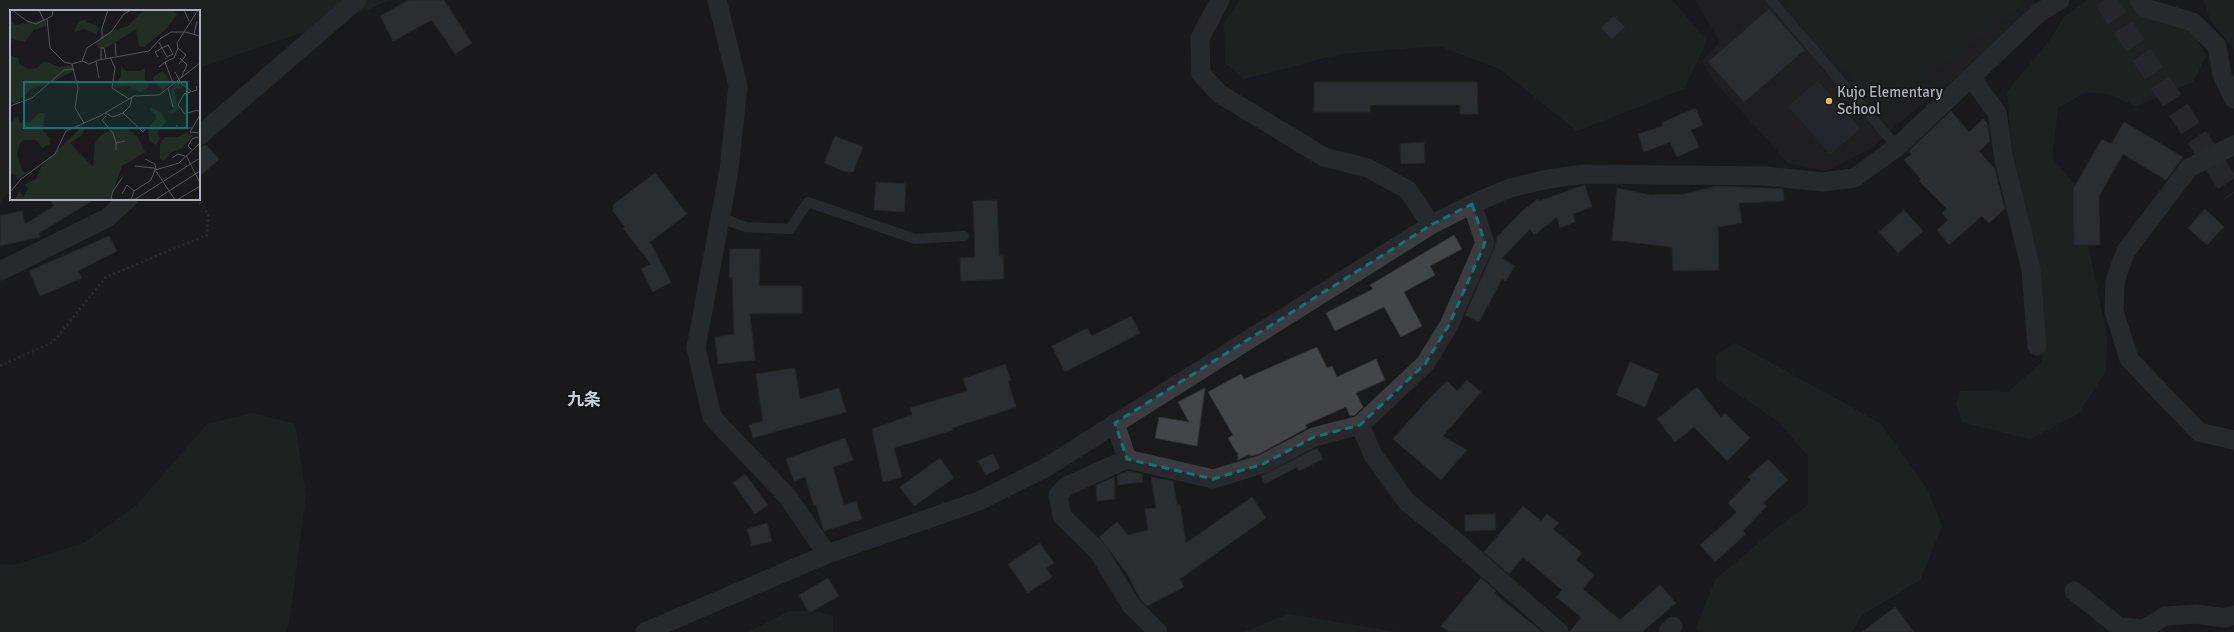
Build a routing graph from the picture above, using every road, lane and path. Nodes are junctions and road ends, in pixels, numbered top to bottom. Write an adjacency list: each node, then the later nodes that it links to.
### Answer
1 (357, 0): 10 (street)
2 (717, 0): 16 (street)
3 (1220, 0): 17 (street)
4 (1771, 0): 12 (lane)
5 (2060, 0): 7 (street)
6 (2139, 0): 9 (street)
7 (2036, 6): 8 (street)
8 (1971, 77): 12 (street); 20 (street)
9 (2234, 99)
10 (200, 135)
11 (2234, 144): 24 (street)
12 (1897, 147): 15 (street)
13 (127, 200): 19 (street)
14 (197, 200): 21 (path)
15 (1472, 204): 17 (street); 23 (street)
16 (720, 217): 18 (lane); 26 (street)
17 (1431, 225): 22 (street)
18 (964, 236)
19 (0, 271)
20 (2037, 346)
21 (0, 366)
22 (1115, 423): 25 (street); 26 (street)
23 (1360, 425): 25 (street); 31 (street)
24 (2234, 440)
25 (1127, 459): 30 (street)
26 (827, 554): 29 (street)
27 (2074, 591): 28 (street)
28 (2234, 615)
29 (645, 632)
30 (1158, 632)
31 (1559, 632)

